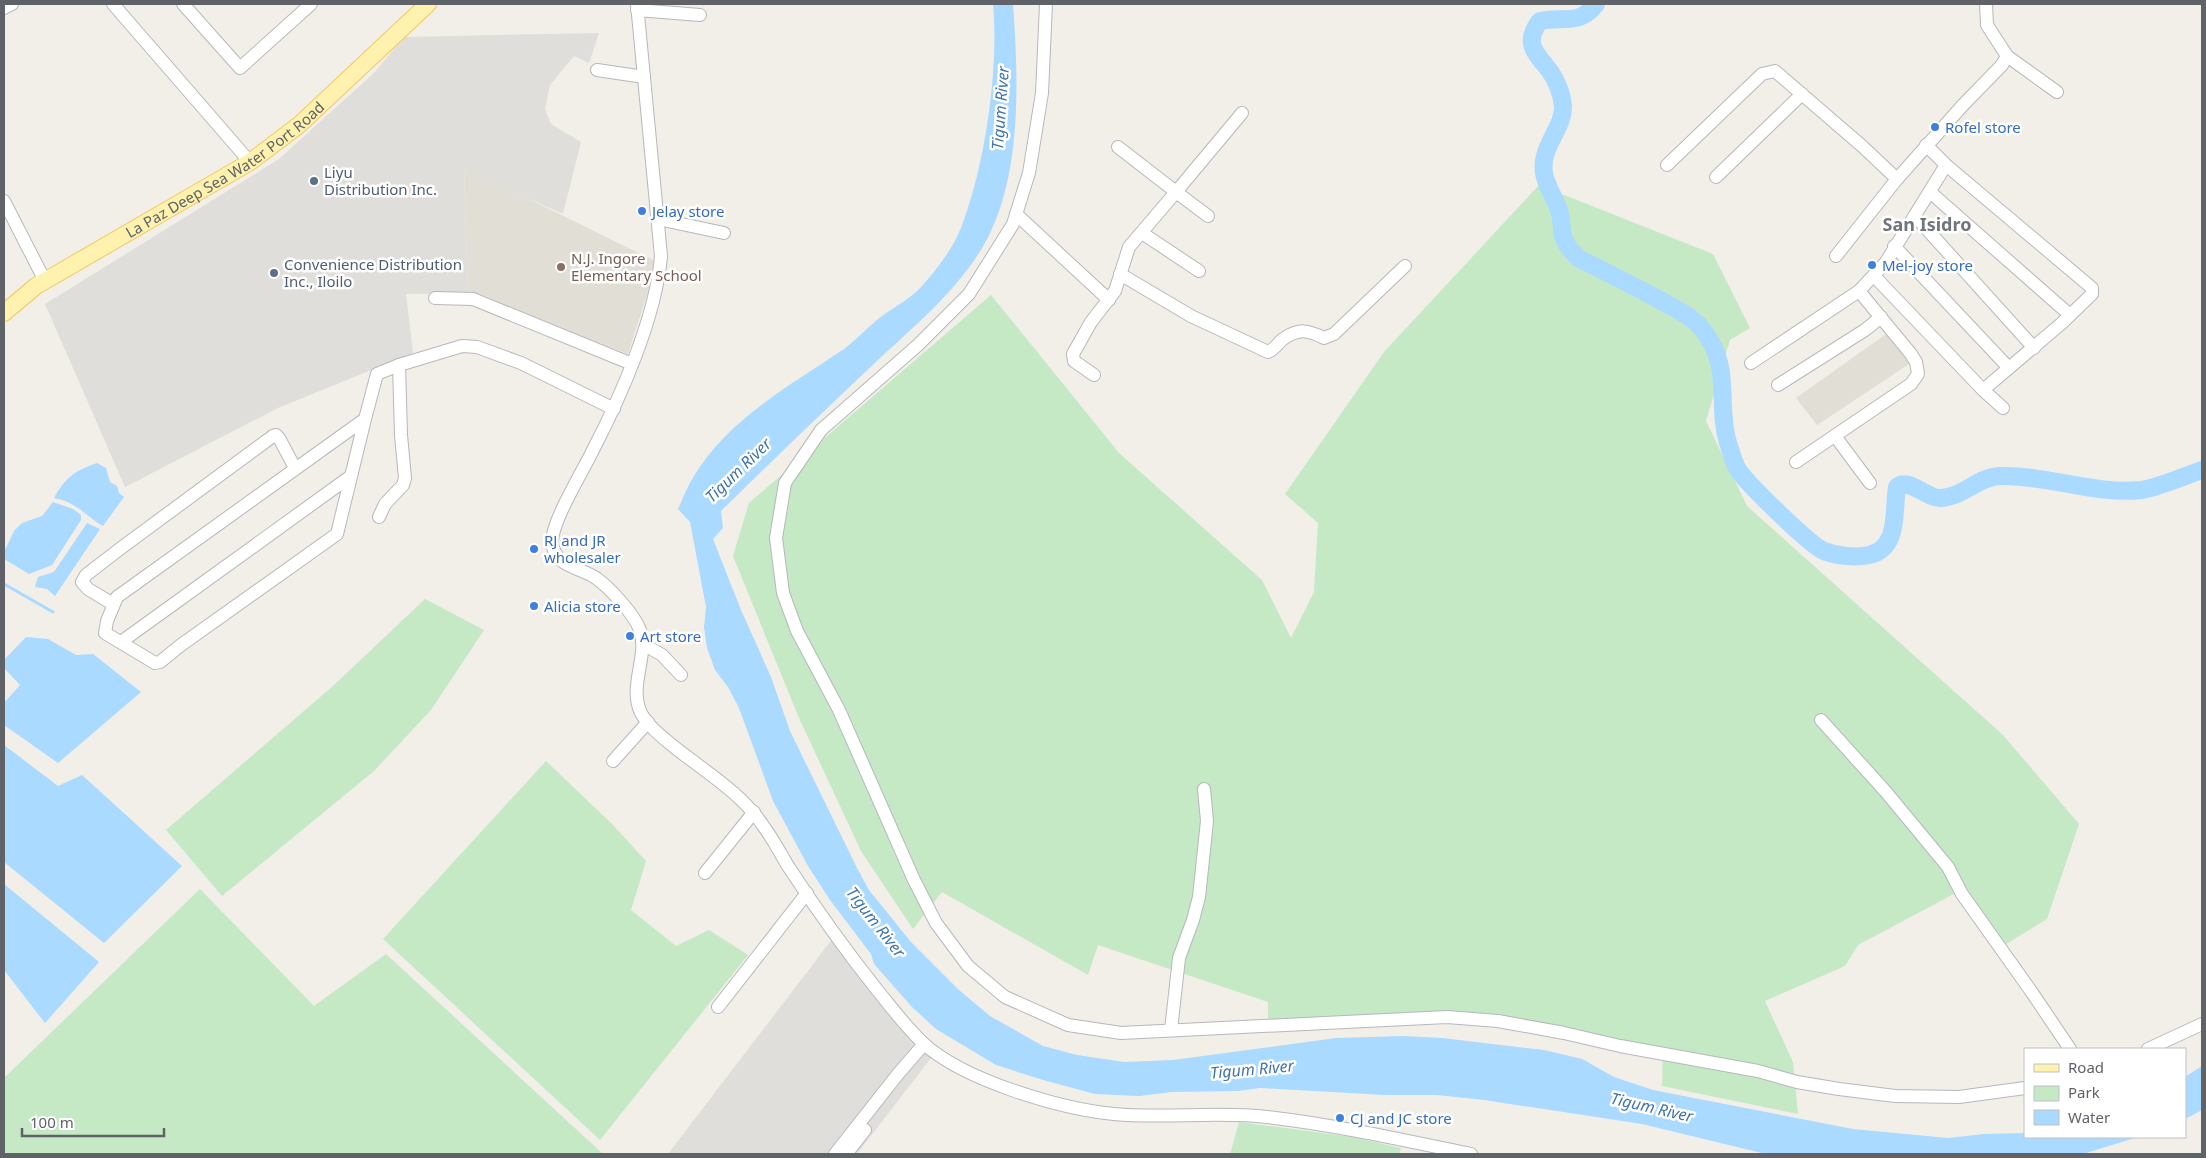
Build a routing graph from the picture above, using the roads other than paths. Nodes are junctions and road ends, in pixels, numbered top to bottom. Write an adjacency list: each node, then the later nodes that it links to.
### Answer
1 (12, 4): 9 (street)
2 (113, 4): 19 (street)
3 (183, 4): 4 (street)
4 (312, 4)
5 (428, 4): 19 (main road, La Paz Deep Sea Water Port Road)
6 (1046, 4): 27 (street)
7 (1986, 4): 11 (street)
8 (637, 7): 10 (street); 13 (street)
9 (4, 8)
10 (700, 15)
11 (2007, 56): 14 (street); 17 (street)
12 (597, 70): 13 (street)
13 (644, 77): 30 (street)
14 (2057, 92)
15 (1802, 94): 20 (street); 22 (street); 23 (street)
16 (1242, 113): 24 (street)
17 (1926, 145): 21 (street); 23 (street)
18 (1118, 147): 24 (street)
19 (250, 162): 39 (main road, La Paz Deep Sea Water Port Road)
20 (1668, 165)
21 (1946, 166): 25 (street); 44 (street)
22 (1716, 177)
23 (1897, 179): 34 (street)
24 (1176, 192): 28 (street); 32 (street)
25 (1930, 192): 29 (street); 44 (street)
26 (4, 201): 39 (street)
27 (1016, 214): 42 (street); 76 (street)
28 (1208, 216)
29 (1915, 216): 33 (street); 46 (street)
30 (658, 219): 31 (street); 48 (street)
31 (724, 233)
32 (1142, 233): 36 (street); 37 (street)
33 (1894, 246): 38 (street); 50 (street)
34 (1836, 256)
35 (1405, 266): 37 (street)
36 (1199, 271)
37 (1120, 274): 42 (street)
38 (1874, 276): 40 (street); 53 (street)
39 (45, 281): 43 (main road, La Paz Deep Sea Water Port Road)
40 (1859, 292): 45 (street); 47 (street)
41 (435, 298): 48 (street)
42 (1109, 300): 51 (street)
43 (4, 313)
44 (2070, 314): 46 (street)
45 (1882, 317): 52 (street); 57 (street)
46 (2034, 348): 50 (street)
47 (1750, 363)
48 (632, 364): 55 (street)
49 (399, 365): 55 (street); 56 (street); 62 (street)
50 (2009, 368): 53 (street)
51 (1094, 375)
52 (1778, 386)
53 (1983, 390): 54 (street)
54 (2003, 408)
55 (614, 409): 65 (street)
56 (365, 419): 59 (street); 60 (street)
57 (1835, 436): 58 (street); 61 (street)
58 (1796, 462)
59 (294, 468): 63 (street); 63 (street)
60 (351, 476): 64 (street); 64 (street)
61 (1870, 482)
62 (379, 516)
63 (114, 604): 64 (street)
64 (121, 642)
65 (643, 644): 66 (street); 68 (street)
66 (681, 675)
67 (1821, 720): 78 (street)
68 (648, 722): 69 (street); 71 (street)
69 (613, 760)
70 (1204, 789): 76 (street)
71 (754, 812): 72 (street); 73 (street)
72 (705, 873)
73 (806, 893): 74 (street); 77 (street)
74 (718, 1007)
75 (2202, 1024): 79 (street)
76 (1171, 1030): 81 (street)
77 (924, 1044): 80 (street); 84 (street)
78 (2069, 1048)
79 (2150, 1048)
80 (915, 1056): 82 (street); 83 (street)
81 (2024, 1088)
82 (835, 1154)
83 (846, 1154)
84 (1471, 1154)

